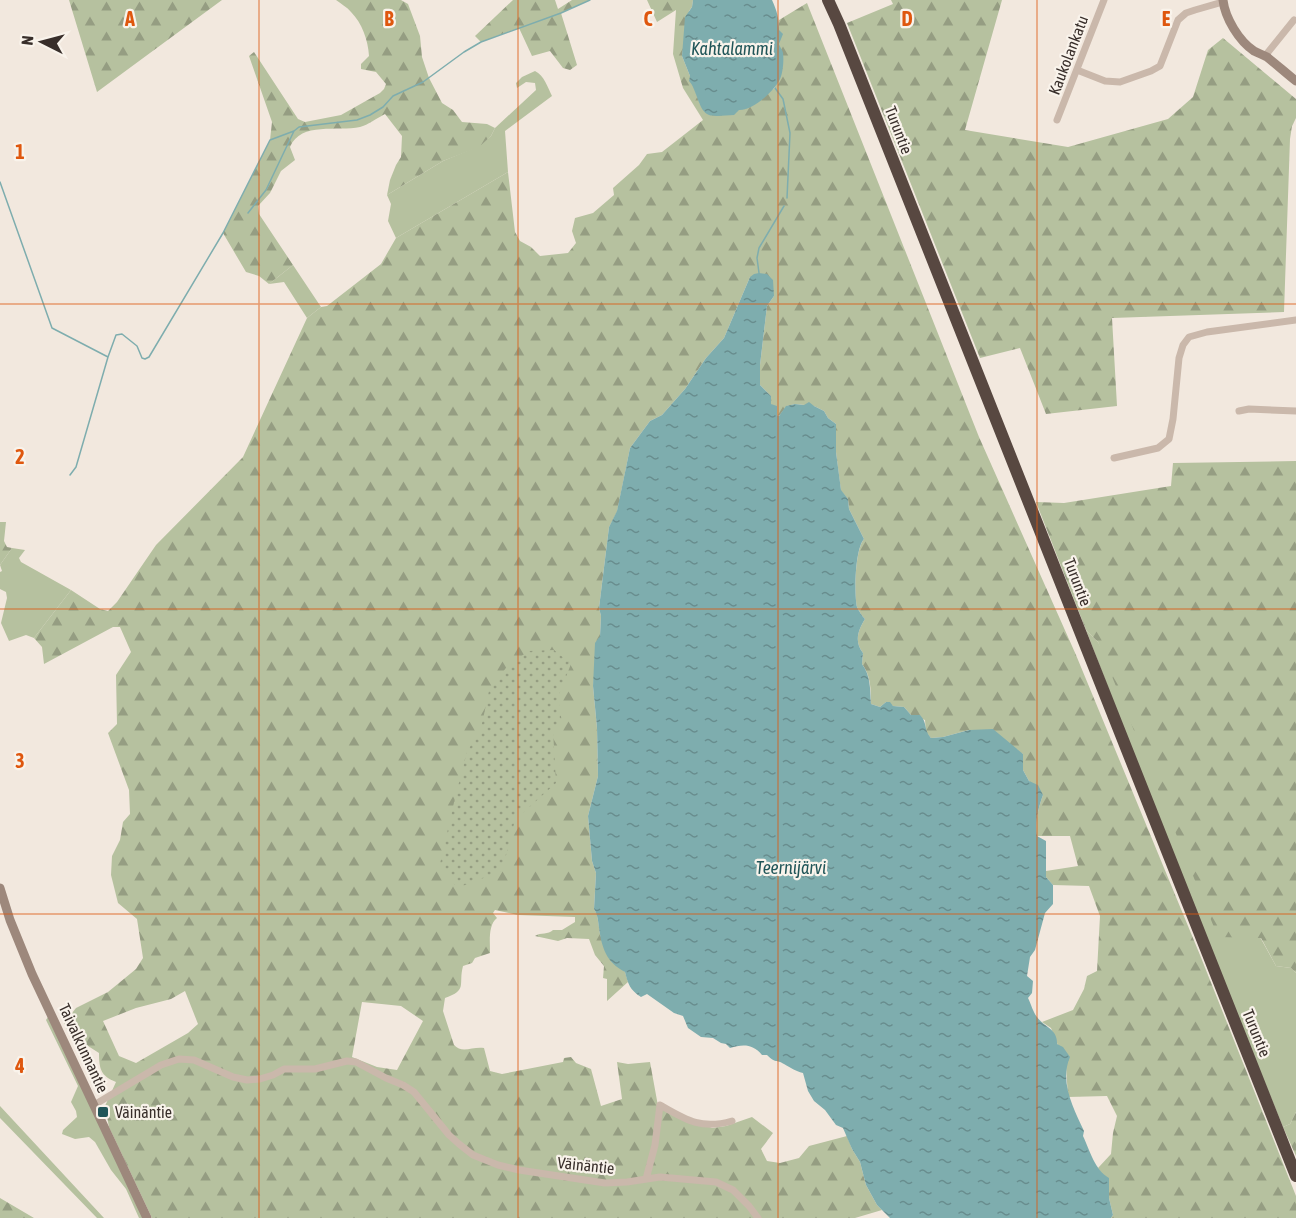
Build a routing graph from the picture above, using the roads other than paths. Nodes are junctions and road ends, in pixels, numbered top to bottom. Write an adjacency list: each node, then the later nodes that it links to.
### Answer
1 (828, 0): 16 (highway, Turuntie)
2 (1104, 0): 6 (street, Kaukolankatu)
3 (1223, 1): 5 (street); 6 (street)
4 (1294, 20): 5 (street)
5 (1265, 56): 7 (street)
6 (1077, 70): 8 (street, Kaukolankatu)
7 (1296, 81)
8 (1057, 120)
9 (1296, 320): 12 (street)
10 (1239, 411): 11 (street)
11 (1296, 411)
12 (1114, 458)
13 (0, 888): 14 (street, Taivalkunnantie)
14 (94, 1105): 17 (street, Väinäntie); 18 (street, Taivalkunnantie)
15 (732, 1121): 17 (street)
16 (1296, 1176)
17 (646, 1179): 19 (street, Väinäntie)
18 (147, 1218)
19 (758, 1218)

